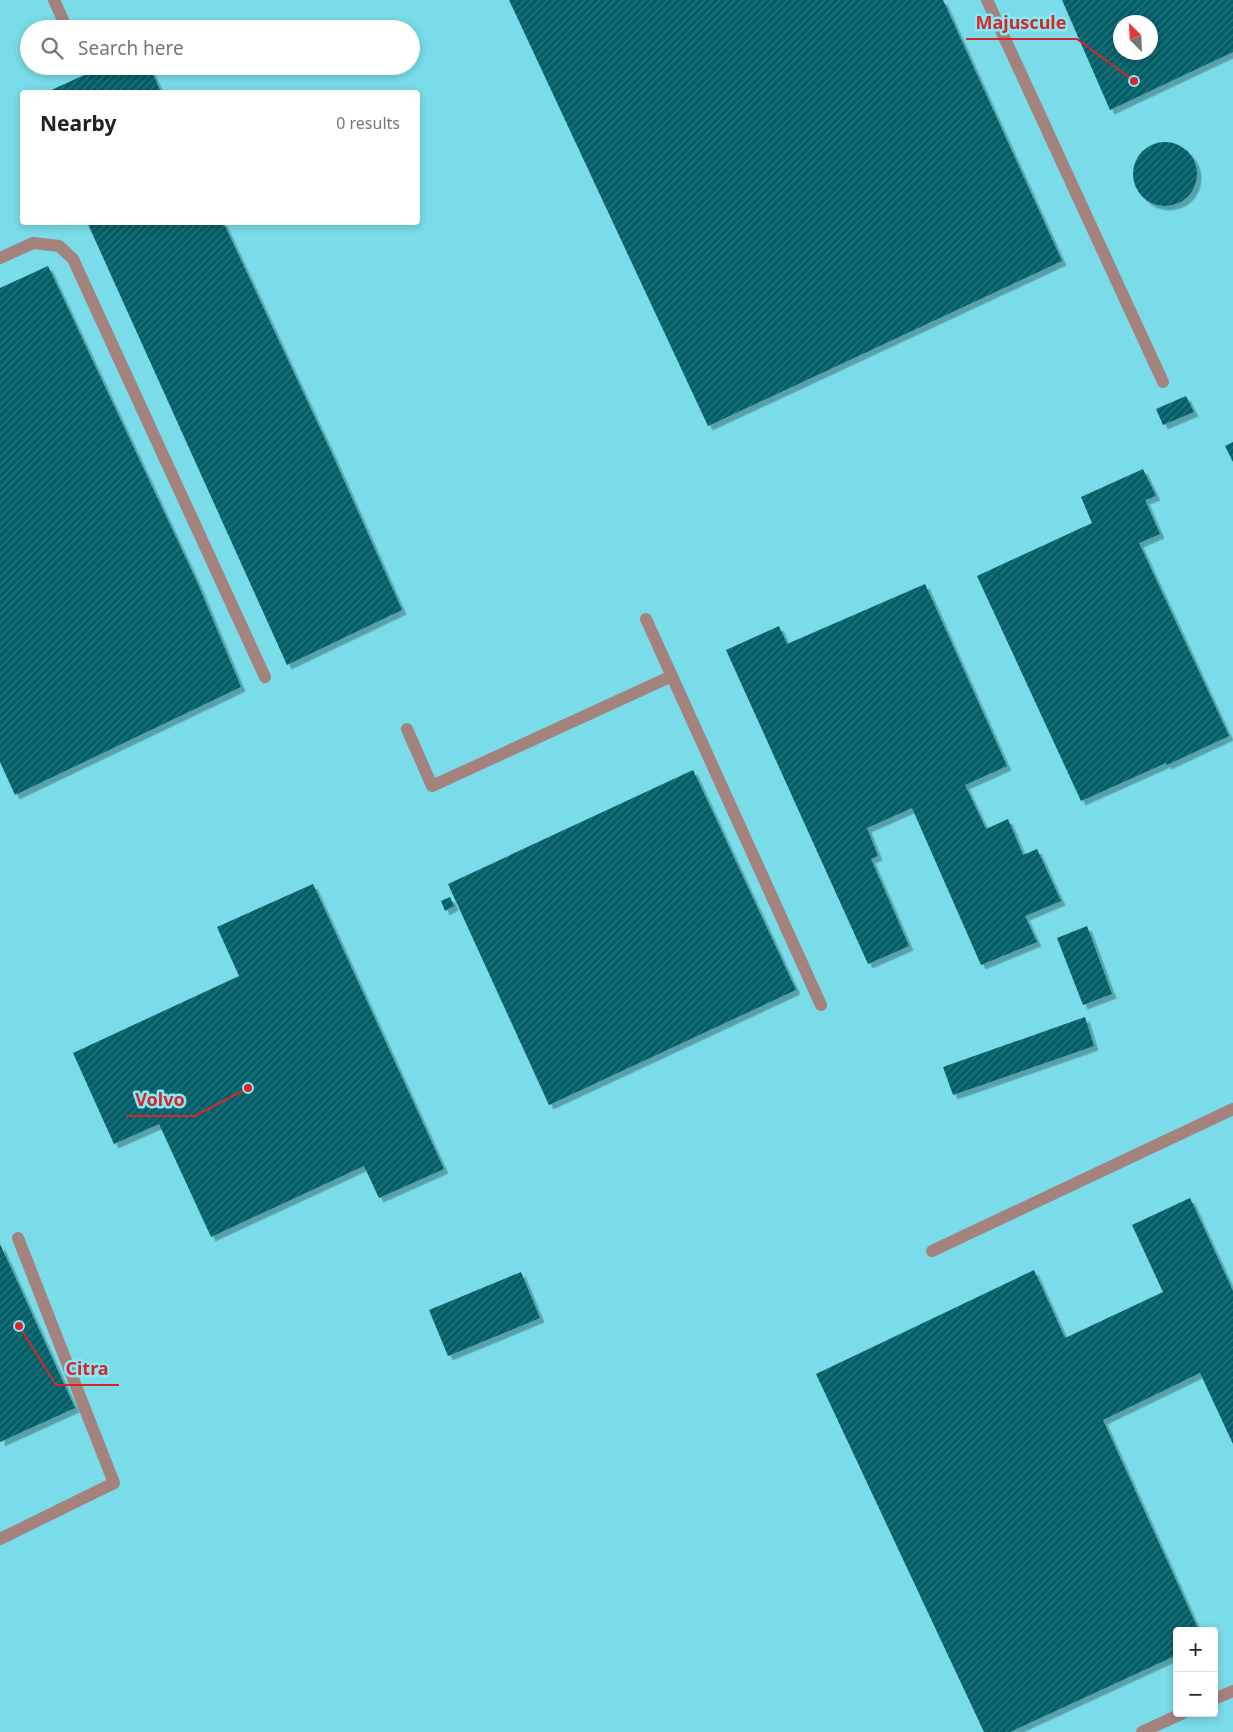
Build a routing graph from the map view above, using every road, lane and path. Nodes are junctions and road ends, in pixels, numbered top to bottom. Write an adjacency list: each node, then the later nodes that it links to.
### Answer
1 (54, 0): 3 (lane)
2 (987, 0): 5 (lane)
3 (63, 20)
4 (0, 258): 8 (lane)
5 (1163, 382)
6 (646, 619): 7 (lane)
7 (672, 676): 9 (lane); 10 (lane)
8 (266, 677)
9 (407, 729)
10 (821, 1005)
11 (1233, 1109): 13 (lane)
12 (18, 1238): 14 (lane)
13 (932, 1251)
14 (0, 1539)
15 (1233, 1691): 16 (lane)
16 (1218, 1697)
17 (1174, 1717): 18 (lane)
18 (1142, 1732)

